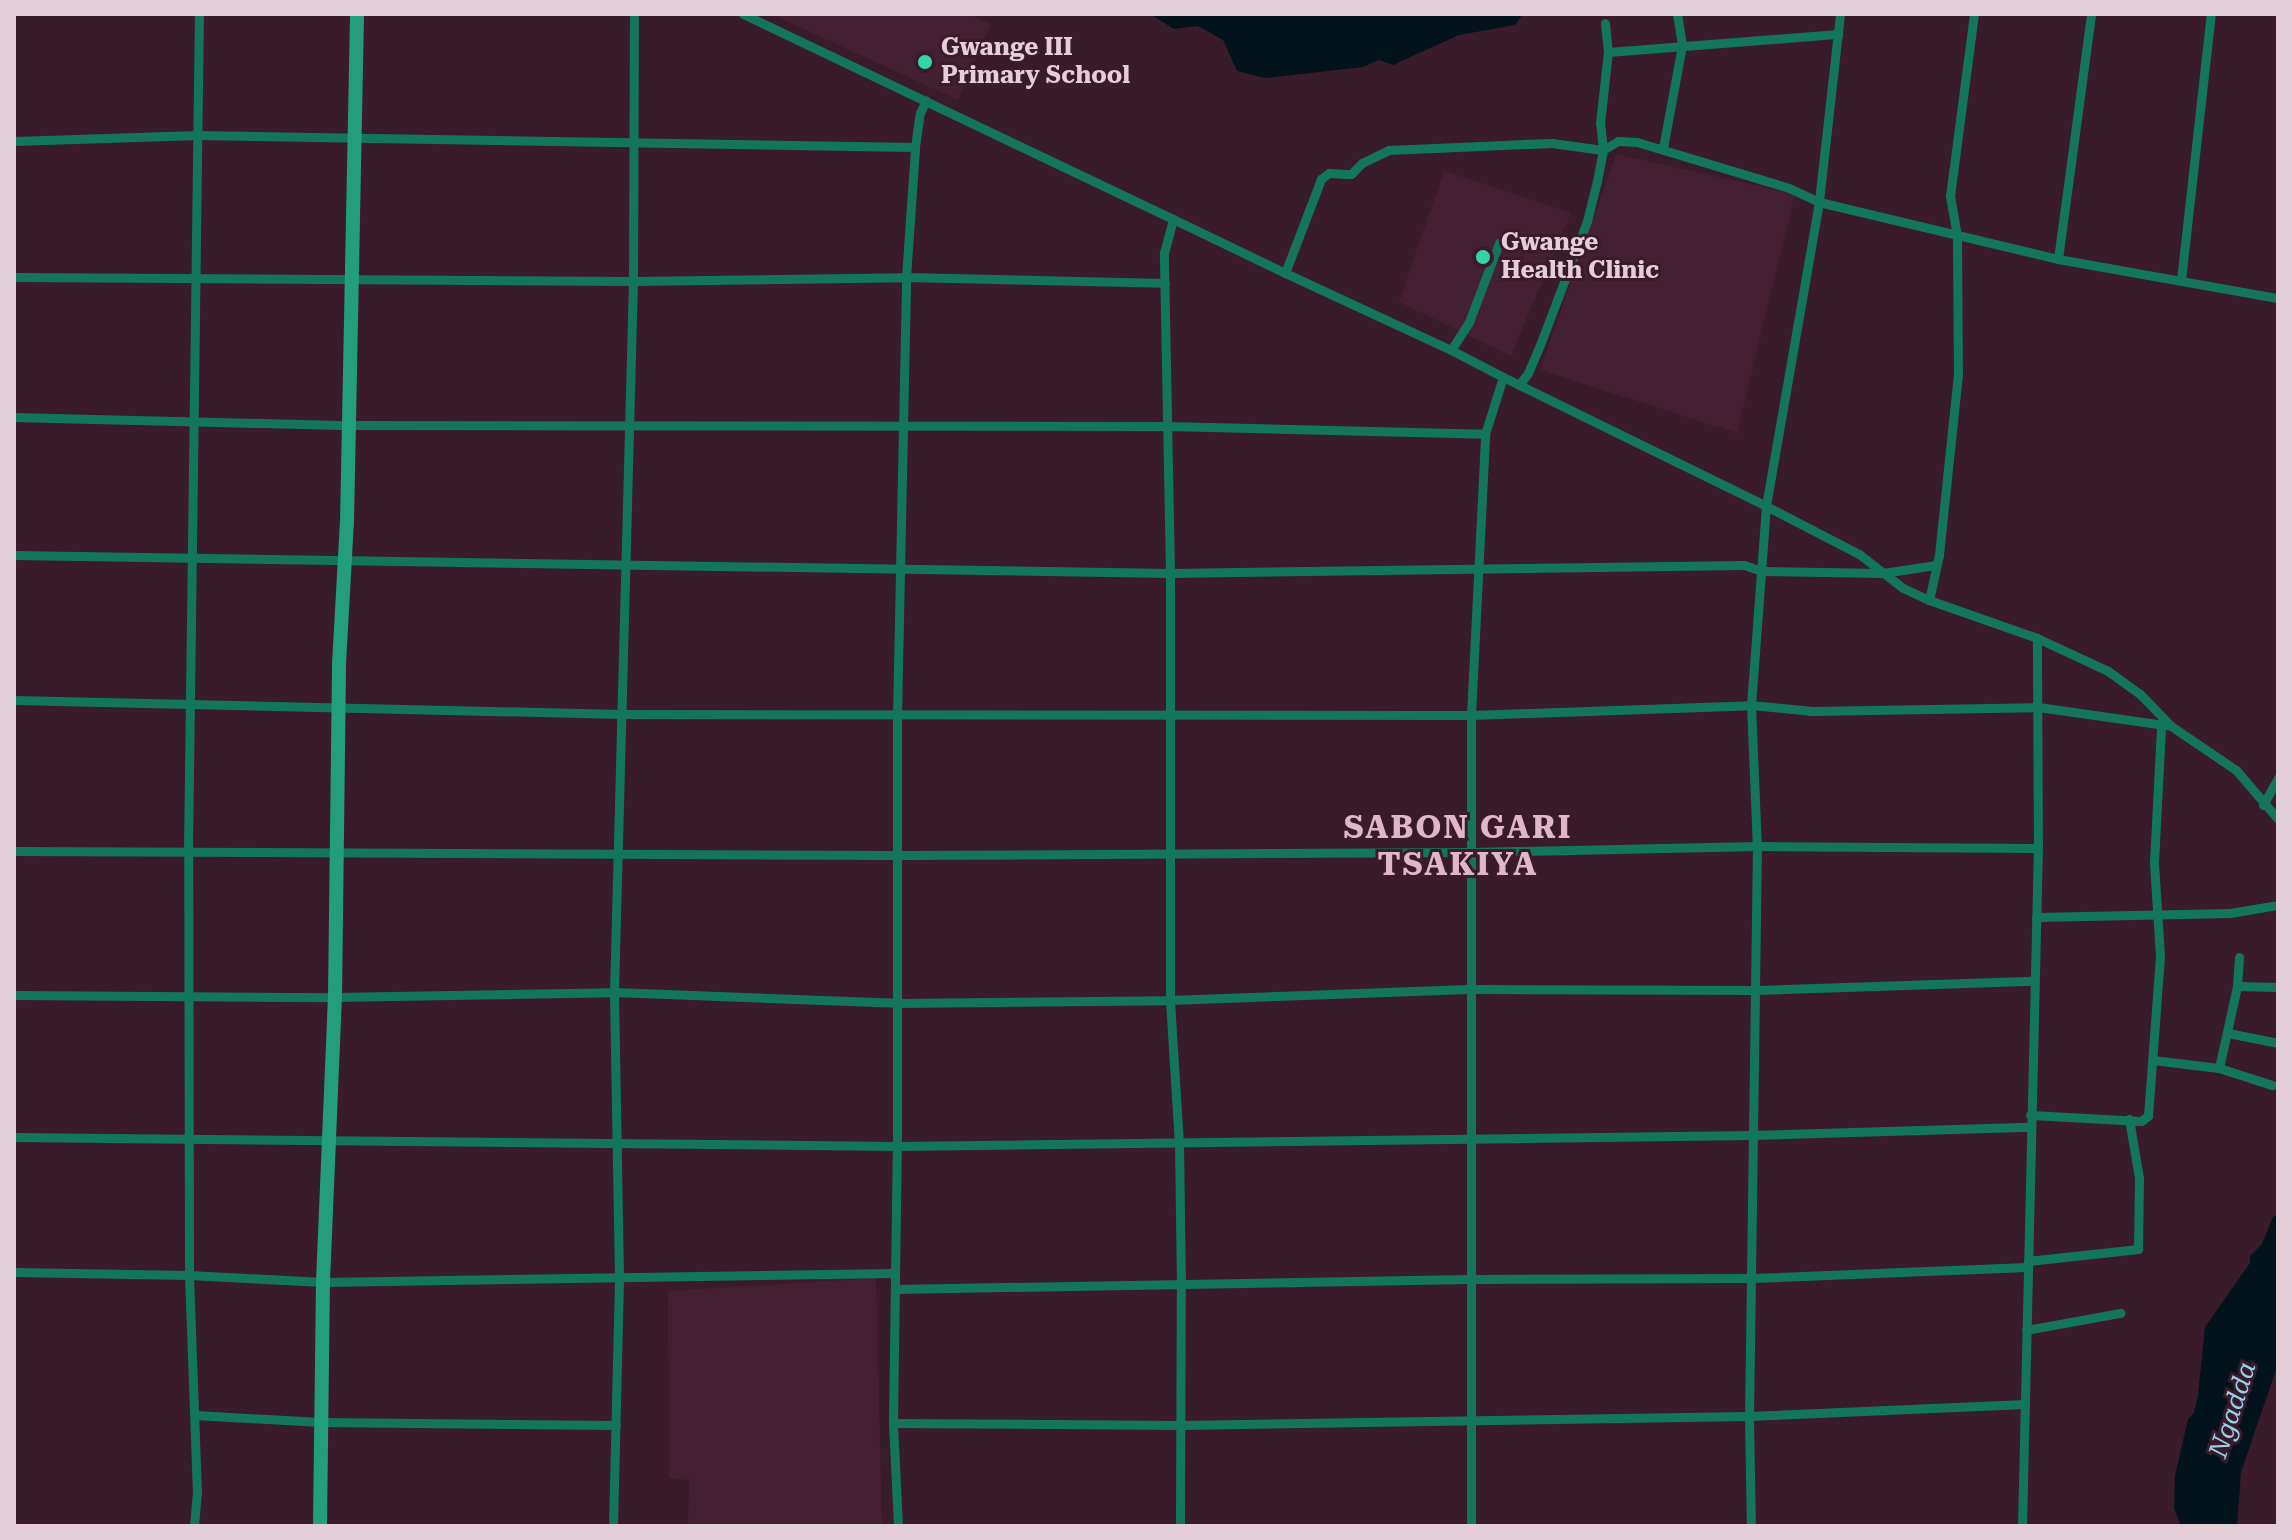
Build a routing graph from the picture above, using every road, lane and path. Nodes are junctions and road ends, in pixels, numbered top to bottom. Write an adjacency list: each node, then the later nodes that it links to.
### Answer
1 (199, 14): 15 (street)
2 (357, 14): 16 (main road)
3 (634, 14): 18 (street)
4 (743, 14): 14 (street)
5 (1677, 14): 12 (street)
6 (1840, 14): 11 (street)
7 (1974, 14): 24 (street)
8 (2091, 14): 26 (street)
9 (2211, 14): 32 (street)
10 (1605, 23): 13 (street)
11 (1838, 34): 12 (street); 22 (street)
12 (1682, 45): 13 (street); 20 (street)
13 (1608, 52): 21 (street)
14 (926, 100): 19 (street); 23 (street)
15 (198, 135): 16 (street); 17 (street); 30 (street)
16 (356, 136): 18 (street); 31 (main road)
17 (14, 141)
18 (632, 145): 19 (street); 33 (street)
19 (915, 147): 29 (street)
20 (1663, 148): 21 (street); 22 (street)
21 (1603, 150): 27 (street); 38 (street)
22 (1819, 202): 24 (street); 46 (street)
23 (1173, 219): 27 (street); 34 (street)
24 (1957, 235): 26 (street); 51 (street)
25 (1499, 243): 36 (street)
26 (2058, 259): 32 (street)
27 (1285, 273): 36 (street)
28 (14, 277): 30 (street)
29 (906, 277): 33 (street); 34 (street); 44 (street)
30 (197, 278): 31 (street); 40 (street)
31 (350, 279): 33 (street); 41 (main road)
32 (2181, 280): 35 (street)
33 (633, 281): 42 (street)
34 (1165, 283): 43 (street)
35 (2278, 298)
36 (1451, 350): 37 (street)
37 (1503, 377): 38 (street); 45 (street)
38 (1519, 385): 46 (street)
39 (14, 417): 40 (street)
40 (193, 423): 41 (street); 48 (street)
41 (349, 425): 42 (street); 49 (main road)
42 (629, 425): 44 (street); 50 (street)
43 (1167, 426): 44 (street); 45 (street); 55 (street)
44 (904, 428): 53 (street)
45 (1485, 434): 52 (street)
46 (1766, 506): 54 (street); 56 (street)
47 (14, 555): 48 (street)
48 (192, 559): 49 (street); 60 (street)
49 (346, 561): 50 (street); 62 (main road)
50 (623, 562): 53 (street); 64 (street)
51 (1936, 565): 56 (street); 57 (street)
52 (1478, 568): 54 (street); 55 (street); 66 (street)
53 (901, 571): 55 (street); 65 (street)
54 (1761, 571): 56 (street); 61 (street)
55 (1170, 573): 67 (street)
56 (1883, 573): 57 (street)
57 (1929, 600): 58 (street)
58 (2037, 638): 63 (street); 68 (street)
59 (14, 700): 60 (street)
60 (192, 703): 62 (street); 75 (street)
61 (1751, 705): 63 (street); 66 (street); 72 (street)
62 (341, 707): 64 (street); 76 (main road)
63 (2038, 707): 68 (street); 73 (street)
64 (621, 714): 65 (street); 77 (street)
65 (897, 715): 67 (street); 80 (street)
66 (1471, 715): 67 (street); 79 (street)
67 (1171, 716): 78 (street)
68 (2166, 727): 70 (street); 82 (street)
69 (2278, 778): 70 (street)
70 (2263, 805): 71 (street)
71 (2278, 819)
72 (1757, 846): 73 (street); 79 (street); 89 (street)
73 (2038, 848): 83 (street)
74 (14, 851): 75 (street)
75 (188, 851): 76 (street); 91 (street)
76 (337, 852): 77 (street); 93 (main road)
77 (619, 852): 80 (street); 90 (street)
78 (1170, 852): 79 (street); 80 (street); 94 (street)
79 (1470, 852): 88 (street)
80 (899, 855): 95 (street)
81 (2278, 905): 82 (street)
82 (2159, 915): 83 (street); 98 (street)
83 (2036, 917): 85 (street)
84 (2239, 957): 86 (street)
85 (2033, 981): 89 (street); 101 (street)
86 (2237, 986): 87 (street); 96 (street)
87 (2278, 987)
88 (1469, 989): 89 (street); 94 (street); 106 (street)
89 (1756, 990): 104 (street)
90 (614, 992): 93 (street); 95 (street); 109 (street)
91 (190, 994): 92 (street); 93 (street); 108 (street)
92 (14, 995)
93 (335, 997): 107 (main road)
94 (1170, 1000): 95 (street); 110 (street)
95 (897, 1003): 111 (street)
96 (2228, 1033): 97 (street); 99 (street)
97 (2278, 1043)
98 (2153, 1060): 99 (street); 102 (street)
99 (2219, 1068): 100 (street)
100 (2272, 1085)
101 (2030, 1115): 102 (street); 103 (street)
102 (2129, 1119): 112 (street)
103 (2030, 1127): 104 (street); 112 (street)
104 (1753, 1135): 106 (street); 116 (street)
105 (14, 1137): 108 (street)
106 (1469, 1137): 110 (street); 118 (street)
107 (330, 1138): 108 (street); 109 (street); 119 (main road)
108 (190, 1140): 115 (street)
109 (614, 1143): 111 (street); 117 (street)
110 (1179, 1144): 111 (street); 120 (street)
111 (897, 1146): 114 (street)
112 (2028, 1264): 116 (street); 123 (street)
113 (14, 1272): 115 (street)
114 (894, 1273): 117 (street); 121 (street)
115 (189, 1275): 119 (street); 125 (street)
116 (1753, 1278): 118 (street); 126 (street)
117 (619, 1279): 119 (street); 130 (street)
118 (1469, 1279): 120 (street); 127 (street)
119 (323, 1282): 128 (main road)
120 (1181, 1286): 121 (street); 131 (street)
121 (895, 1289): 129 (street)
122 (2120, 1313): 123 (street)
123 (2026, 1330): 124 (street)
124 (2025, 1404): 126 (street); 139 (street)
125 (195, 1415): 128 (street); 132 (street)
126 (1749, 1416): 127 (street); 138 (street)
127 (1471, 1418): 131 (street); 137 (street)
128 (321, 1422): 130 (street); 133 (main road)
129 (893, 1423): 131 (street); 135 (street)
130 (616, 1425): 134 (street)
131 (1182, 1425): 136 (street)
132 (194, 1526)
133 (320, 1526)
134 (613, 1526)
135 (898, 1526)
136 (1180, 1526)
137 (1471, 1526)
138 (1751, 1526)
139 (2022, 1526)

